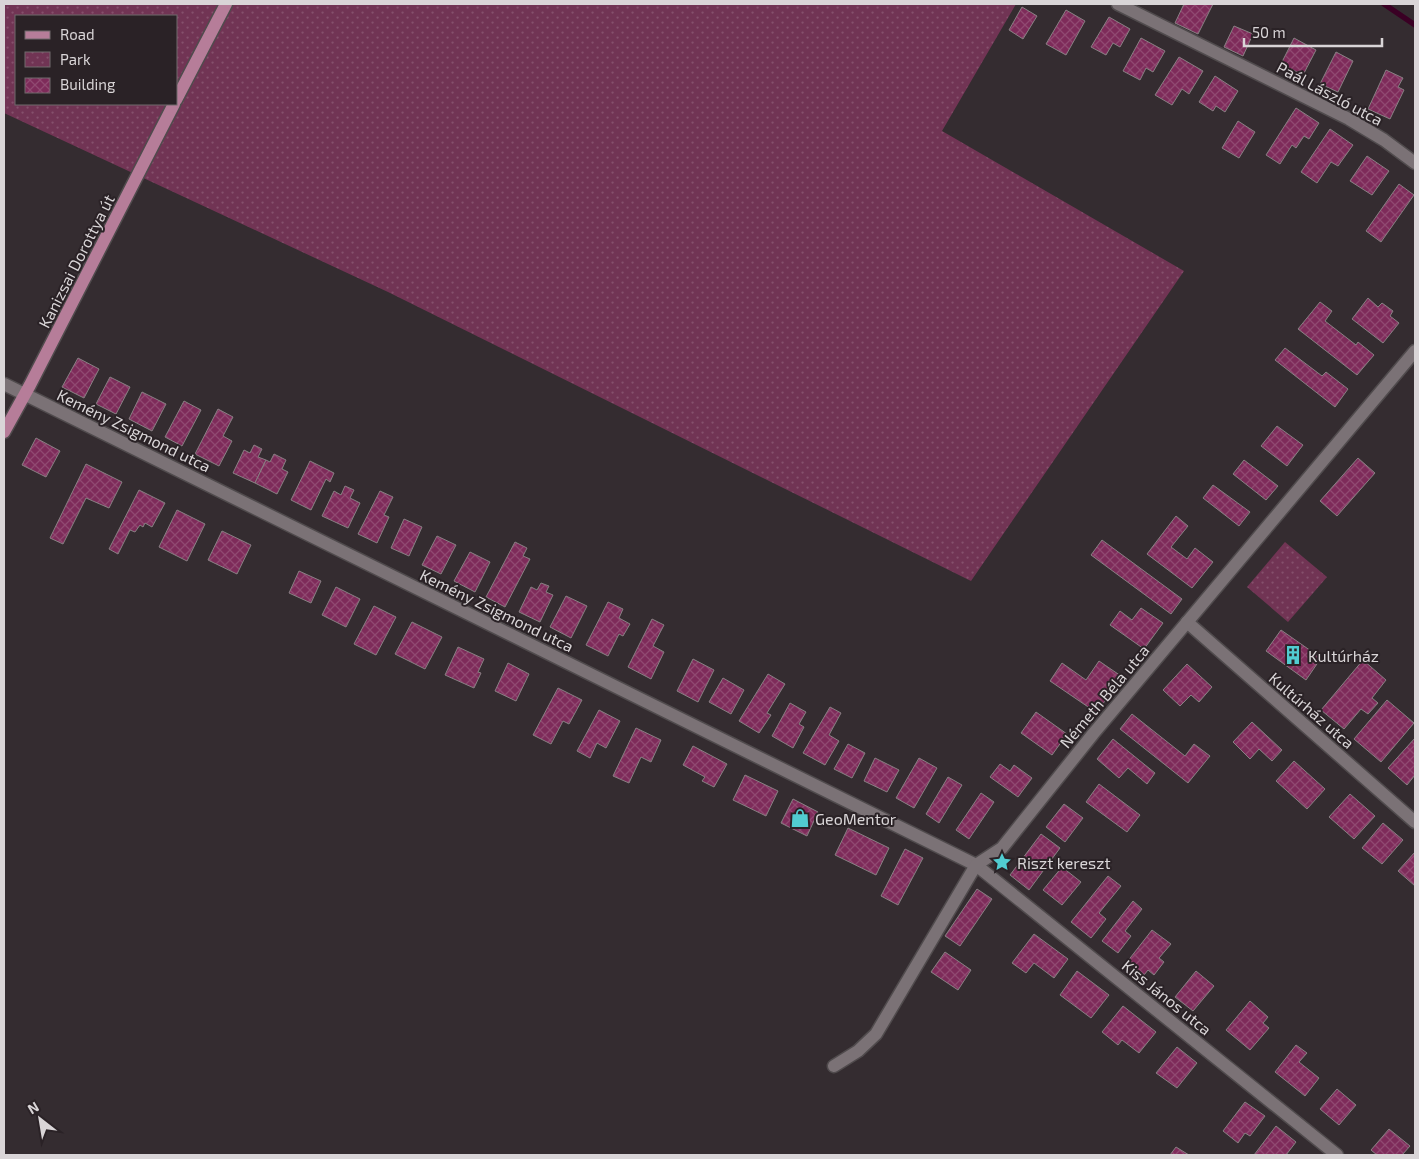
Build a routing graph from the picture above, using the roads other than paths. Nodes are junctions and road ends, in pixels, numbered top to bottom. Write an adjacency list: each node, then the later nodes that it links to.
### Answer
1 (226, 4): 3 (main road)
2 (1118, 4): 5 (street, Paál László utca)
3 (178, 96)
4 (173, 105): 8 (main road, Kanizsai Dorottya út)
5 (1415, 163)
6 (1415, 351): 10 (street, Németh Béla utca)
7 (4, 384): 8 (street, Kemény Zsigmond utca)
8 (25, 394): 9 (main road, Kanizsai Dorottya út); 12 (street, Kemény Zsigmond utca)
9 (4, 432)
10 (1187, 622): 11 (street, Kultúrház utca); 12 (street, Németh Béla utca)
11 (1415, 822)
12 (976, 865): 13 (street, Németh Béla utca); 14 (street, Kiss János utca)
13 (834, 1066)
14 (1337, 1155)

